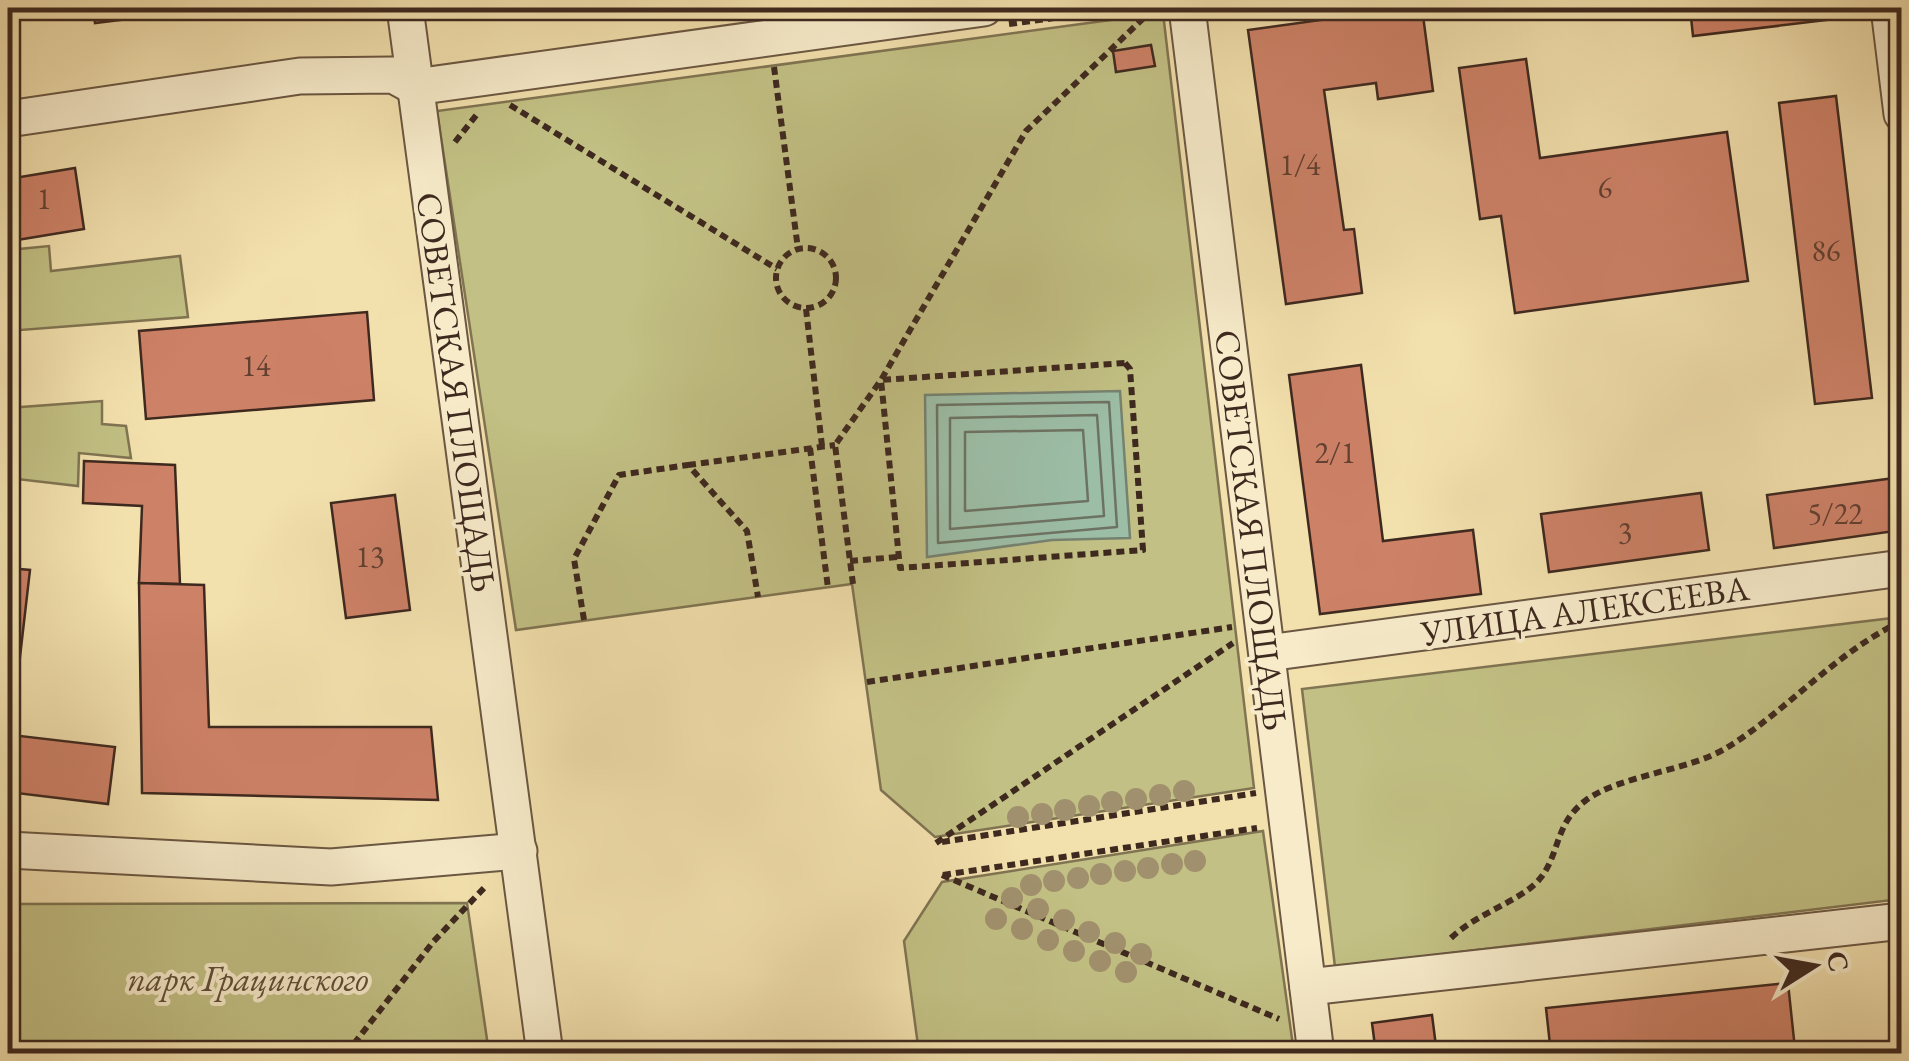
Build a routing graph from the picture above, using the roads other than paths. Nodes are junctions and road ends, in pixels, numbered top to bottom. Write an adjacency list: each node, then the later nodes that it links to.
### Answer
1 (406, 8): 5 (street, СОВЕТСКАЯ ПЛОЩАДЬ)
2 (1187, 8): 9 (street, СОВЕТСКАЯ ПЛОЩАДЬ)
3 (1889, 8): 6 (street)
4 (993, 16): 5 (street)
5 (415, 86): 7 (street); 11 (street, СОВЕТСКАЯ ПЛОЩАДЬ)
6 (1902, 114)
7 (8, 119)
8 (1902, 568): 9 (street, УЛИЦА АЛЕКСЕЕВА)
9 (1265, 638): 13 (street, СОВЕТСКАЯ ПЛОЩАДЬ)
10 (8, 850): 11 (street)
11 (520, 851): 15 (street, СОВЕТСКАЯ ПЛОЩАДЬ)
12 (1902, 922): 13 (street)
13 (1308, 986): 14 (street, СОВЕТСКАЯ ПЛОЩАДЬ)
14 (1315, 1044)
15 (545, 1054)

